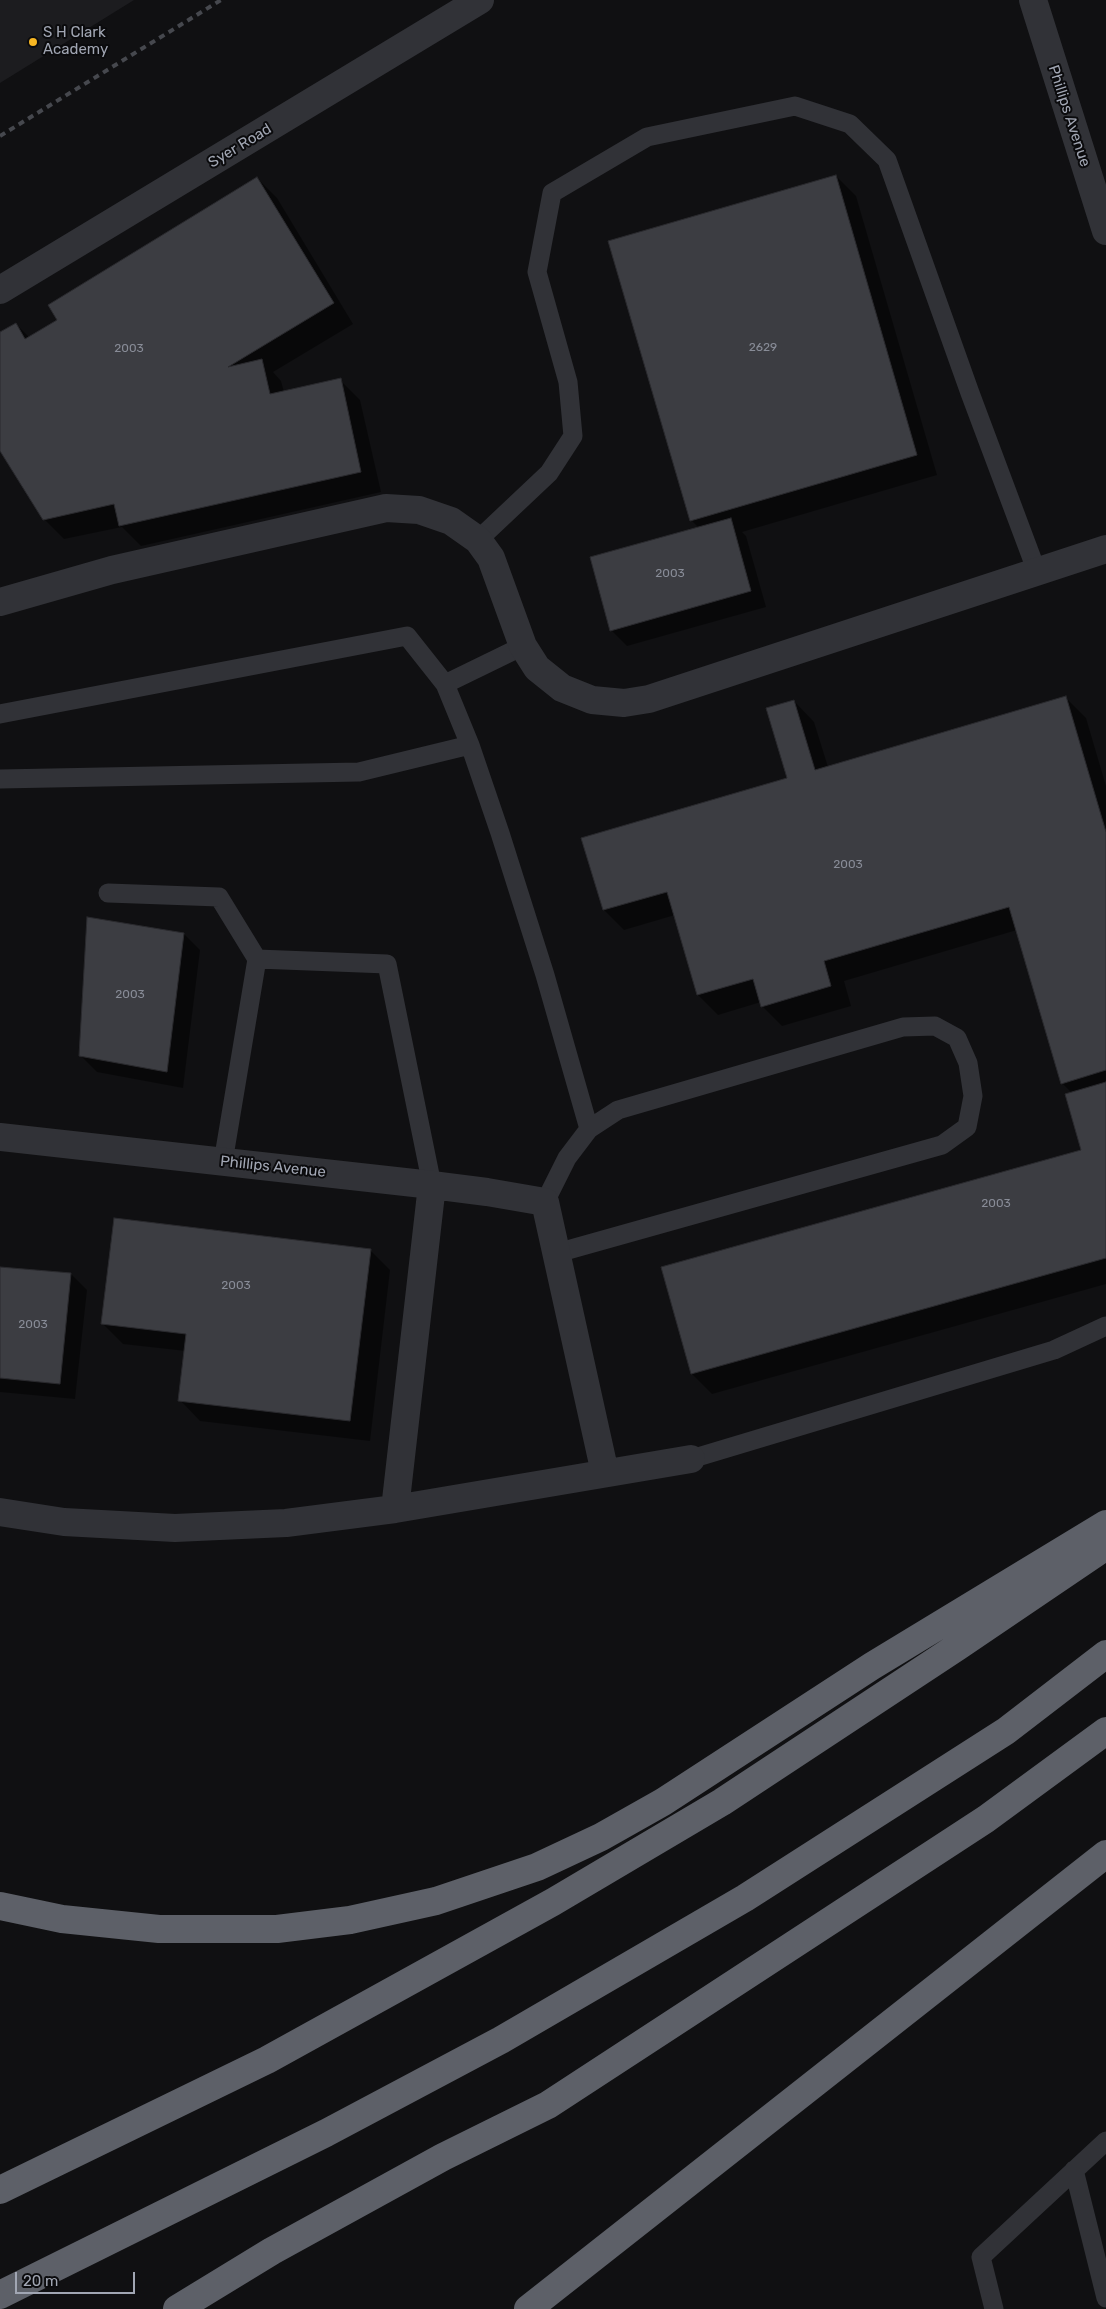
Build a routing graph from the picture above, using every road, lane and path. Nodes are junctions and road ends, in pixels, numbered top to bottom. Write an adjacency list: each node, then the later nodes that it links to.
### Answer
1 (480, 0): 4 (street, Syer Road)
2 (1034, 0): 3 (street, Phillips Avenue)
3 (1106, 231)
4 (0, 290)
5 (478, 540): 7 (lane); 8 (street); 9 (street)
6 (1106, 549): 7 (street)
7 (1037, 572): 9 (street)
8 (0, 602)
9 (523, 646): 10 (lane)
10 (445, 684): 11 (lane); 12 (lane)
11 (0, 714)
12 (470, 744): 13 (lane); 16 (lane)
13 (0, 778)
14 (108, 892): 15 (lane)
15 (257, 959): 18 (lane); 19 (lane)
16 (589, 1129): 20 (lane); 21 (lane)
17 (0, 1137): 18 (street, Phillips Avenue)
18 (223, 1162): 19 (street, Phillips Avenue)
19 (432, 1185): 20 (street, Phillips Avenue); 25 (street)
20 (546, 1202): 21 (street)
21 (557, 1254): 24 (street)
22 (1106, 1326): 23 (lane)
23 (691, 1458): 24 (street)
24 (605, 1473): 25 (street)
25 (395, 1509): 26 (street)
26 (0, 1512)
27 (1106, 1524): 32 (highway)
28 (1106, 1546): 35 (highway)
29 (1106, 1654): 36 (highway)
30 (1106, 1731): 38 (highway)
31 (1106, 1854): 39 (highway)
32 (0, 1906)
33 (1106, 2140): 34 (lane)
34 (1074, 2170): 37 (lane); 40 (lane)
35 (0, 2190)
36 (0, 2295)
37 (1106, 2298)
38 (176, 2309)
39 (528, 2309)
40 (994, 2309)

